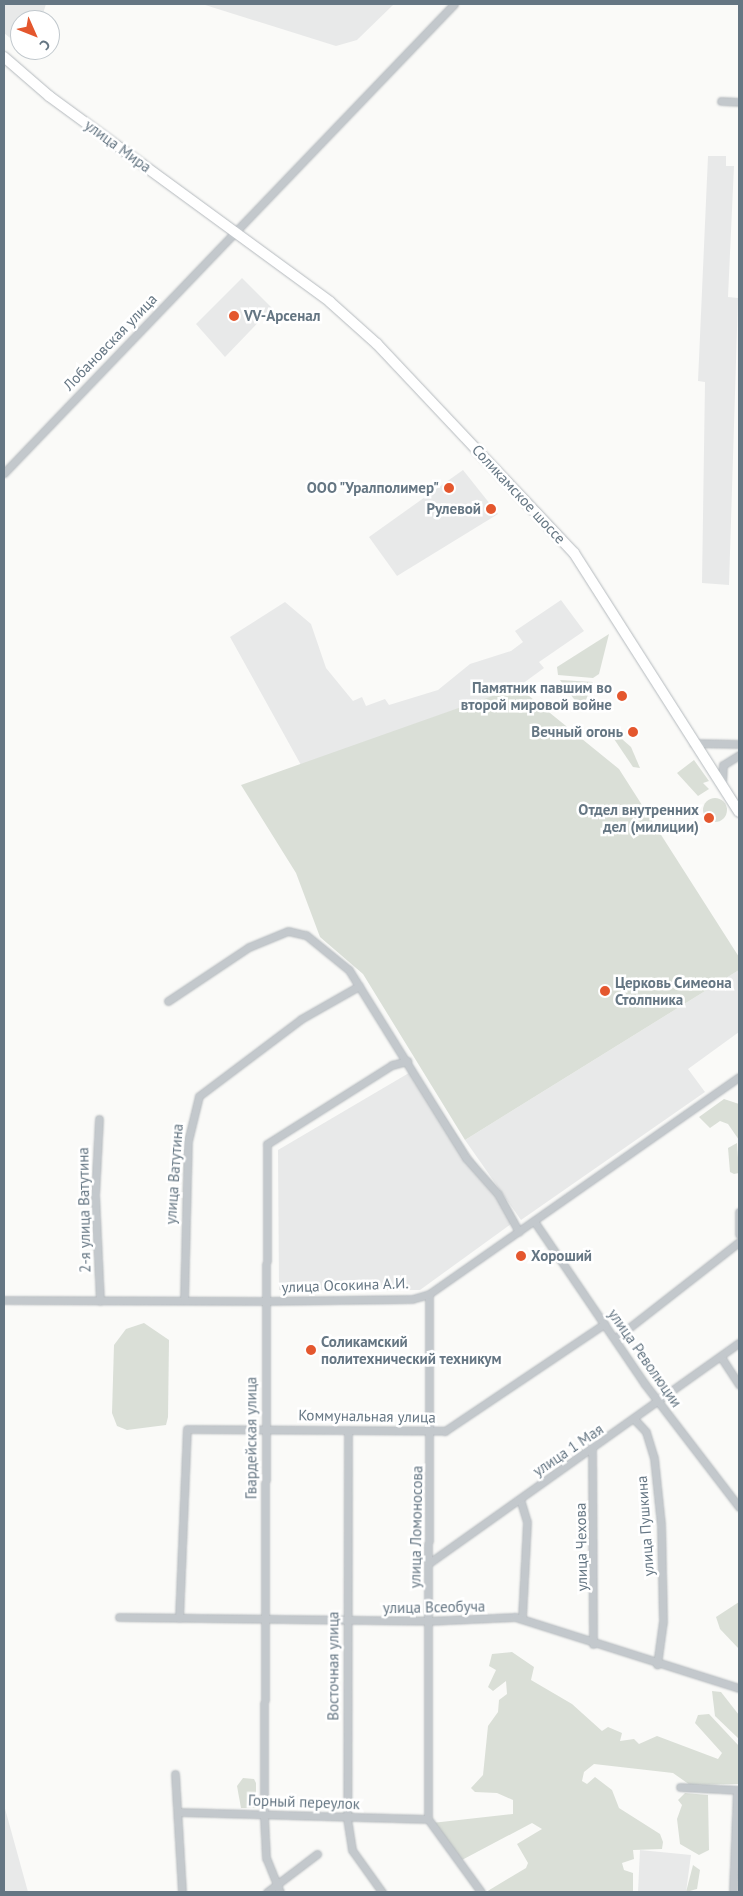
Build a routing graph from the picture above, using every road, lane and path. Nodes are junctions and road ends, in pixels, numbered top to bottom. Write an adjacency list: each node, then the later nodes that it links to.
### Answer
1 (454, 4): 5 (street, Лобановская улица)
2 (4, 56): 5 (highway, улица Мира)
3 (721, 101): 4 (street)
4 (739, 102)
5 (236, 231): 6 (street, Лобановская улица); 7 (highway, Соликамское шоссе)
6 (4, 472)
7 (693, 742): 8 (street); 10 (highway, Соликамское шоссе)
8 (739, 744)
9 (739, 755): 10 (street)
10 (723, 789): 11 (highway, Соликамское шоссе)
11 (739, 812)
12 (359, 986): 13 (street); 14 (street); 24 (street, улица Ватутина)
13 (168, 1001)
14 (407, 1061): 19 (street); 26 (street, Гвардейская улица)
15 (739, 1079): 18 (street, улица Осокина А.И.)
16 (99, 1119): 25 (street, 2-я улица Ватутина)
17 (739, 1212): 20 (street)
18 (534, 1221): 19 (street, улица Осокина А.И.); 27 (street, улица Революции)
19 (519, 1232): 22 (street, улица Осокина А.И.)
20 (739, 1234)
21 (739, 1242): 28 (street)
22 (429, 1294): 26 (street, улица Осокина А.И.); 35 (street, улица Ломоносова)
23 (4, 1300): 25 (street, улица Осокина А.И.)
24 (184, 1300): 25 (street, улица Осокина А.И.); 26 (street, улица Осокина А.И.)
25 (100, 1301)
26 (265, 1301): 34 (street, Гвардейская улица)
27 (604, 1324): 28 (street, улица Революции); 35 (street, Коммунальная улица)
28 (616, 1338): 32 (street, улица Революции)
29 (739, 1344): 30 (street, улица 1 Мая)
30 (720, 1357): 31 (street); 32 (street, улица 1 Мая)
31 (739, 1385)
32 (658, 1402): 33 (street, улица 1 Мая); 39 (street, улица Революции)
33 (635, 1420): 37 (street, улица 1 Мая); 48 (street, улица Пушкина)
34 (265, 1428): 36 (street, Коммунальная улица); 42 (street, Коммунальная улица); 44 (street, Гвардейская улица)
35 (430, 1428): 36 (street, Коммунальная улица); 40 (street, улица Ломоносова)
36 (348, 1430): 45 (street, Восточная улица)
37 (592, 1450): 38 (street, улица 1 Мая); 47 (street, улица Чехова)
38 (520, 1499): 40 (street, улица 1 Мая); 43 (street)
39 (739, 1507)
40 (430, 1564): 46 (street, улица Ломоносова)
41 (119, 1617): 42 (street, улица Всеобуча)
42 (179, 1618): 44 (street, улица Всеобуча)
43 (522, 1619): 46 (street, улица Всеобуча); 47 (street, улица Всеобуча)
44 (264, 1620): 45 (street, улица Всеобуча); 54 (street, Гвардейская улица)
45 (347, 1621): 46 (street, улица Всеобуча); 55 (street, Восточная улица)
46 (427, 1621): 56 (street, улица Ломоносова)
47 (593, 1644): 48 (street, улица Всеобуча)
48 (657, 1665): 49 (street, улица Всеобуча)
49 (739, 1688)
50 (175, 1774): 53 (street)
51 (680, 1787): 52 (street)
52 (738, 1790): 64 (street)
53 (180, 1812): 54 (street, Горный переулок); 59 (street)
54 (264, 1817): 55 (street, Горный переулок); 58 (street, Гвардейская улица)
55 (347, 1818): 56 (street, Горный переулок); 62 (street, Восточная улица)
56 (428, 1819): 63 (street)
57 (317, 1854): 58 (street)
58 (276, 1885): 60 (street); 61 (street, Гвардейская улица)
59 (182, 1892)
60 (267, 1892)
61 (280, 1892)
62 (382, 1892)
63 (482, 1892)
64 (733, 1892)

